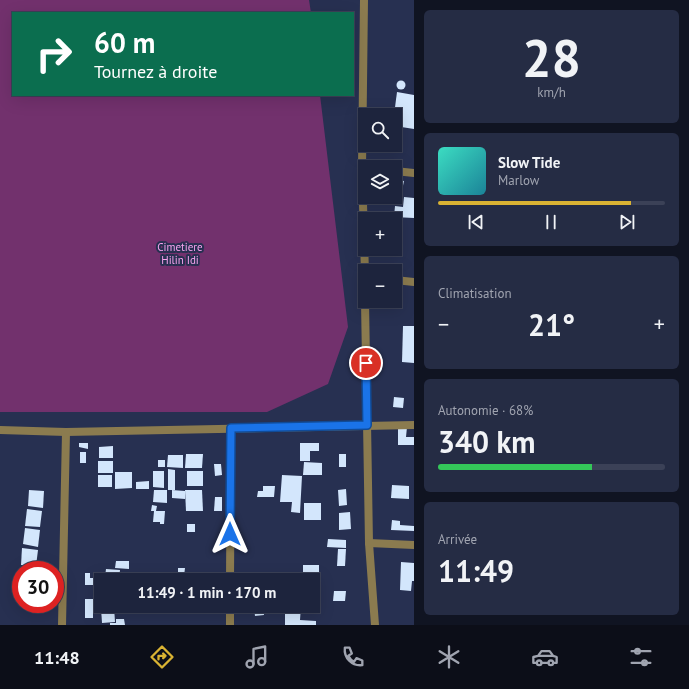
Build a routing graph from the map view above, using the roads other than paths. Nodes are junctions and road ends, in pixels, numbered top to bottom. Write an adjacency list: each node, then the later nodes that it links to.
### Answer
1 (364, 0): 2 (street)
2 (363, 160)
3 (402, 172): 4 (street)
4 (414, 173)
5 (364, 204): 6 (street)
6 (365, 264)
7 (402, 281): 8 (street)
8 (414, 282)
9 (365, 308): 10 (street)
10 (367, 425): 11 (street); 12 (street); 15 (street)
11 (414, 425)
12 (231, 428): 14 (street); 17 (street)
13 (0, 430): 14 (street)
14 (66, 432): 19 (street)
15 (369, 543): 16 (street); 21 (street)
16 (414, 545)
17 (230, 573)
18 (230, 613): 20 (street)
19 (62, 625)
20 (230, 625)
21 (375, 625)

